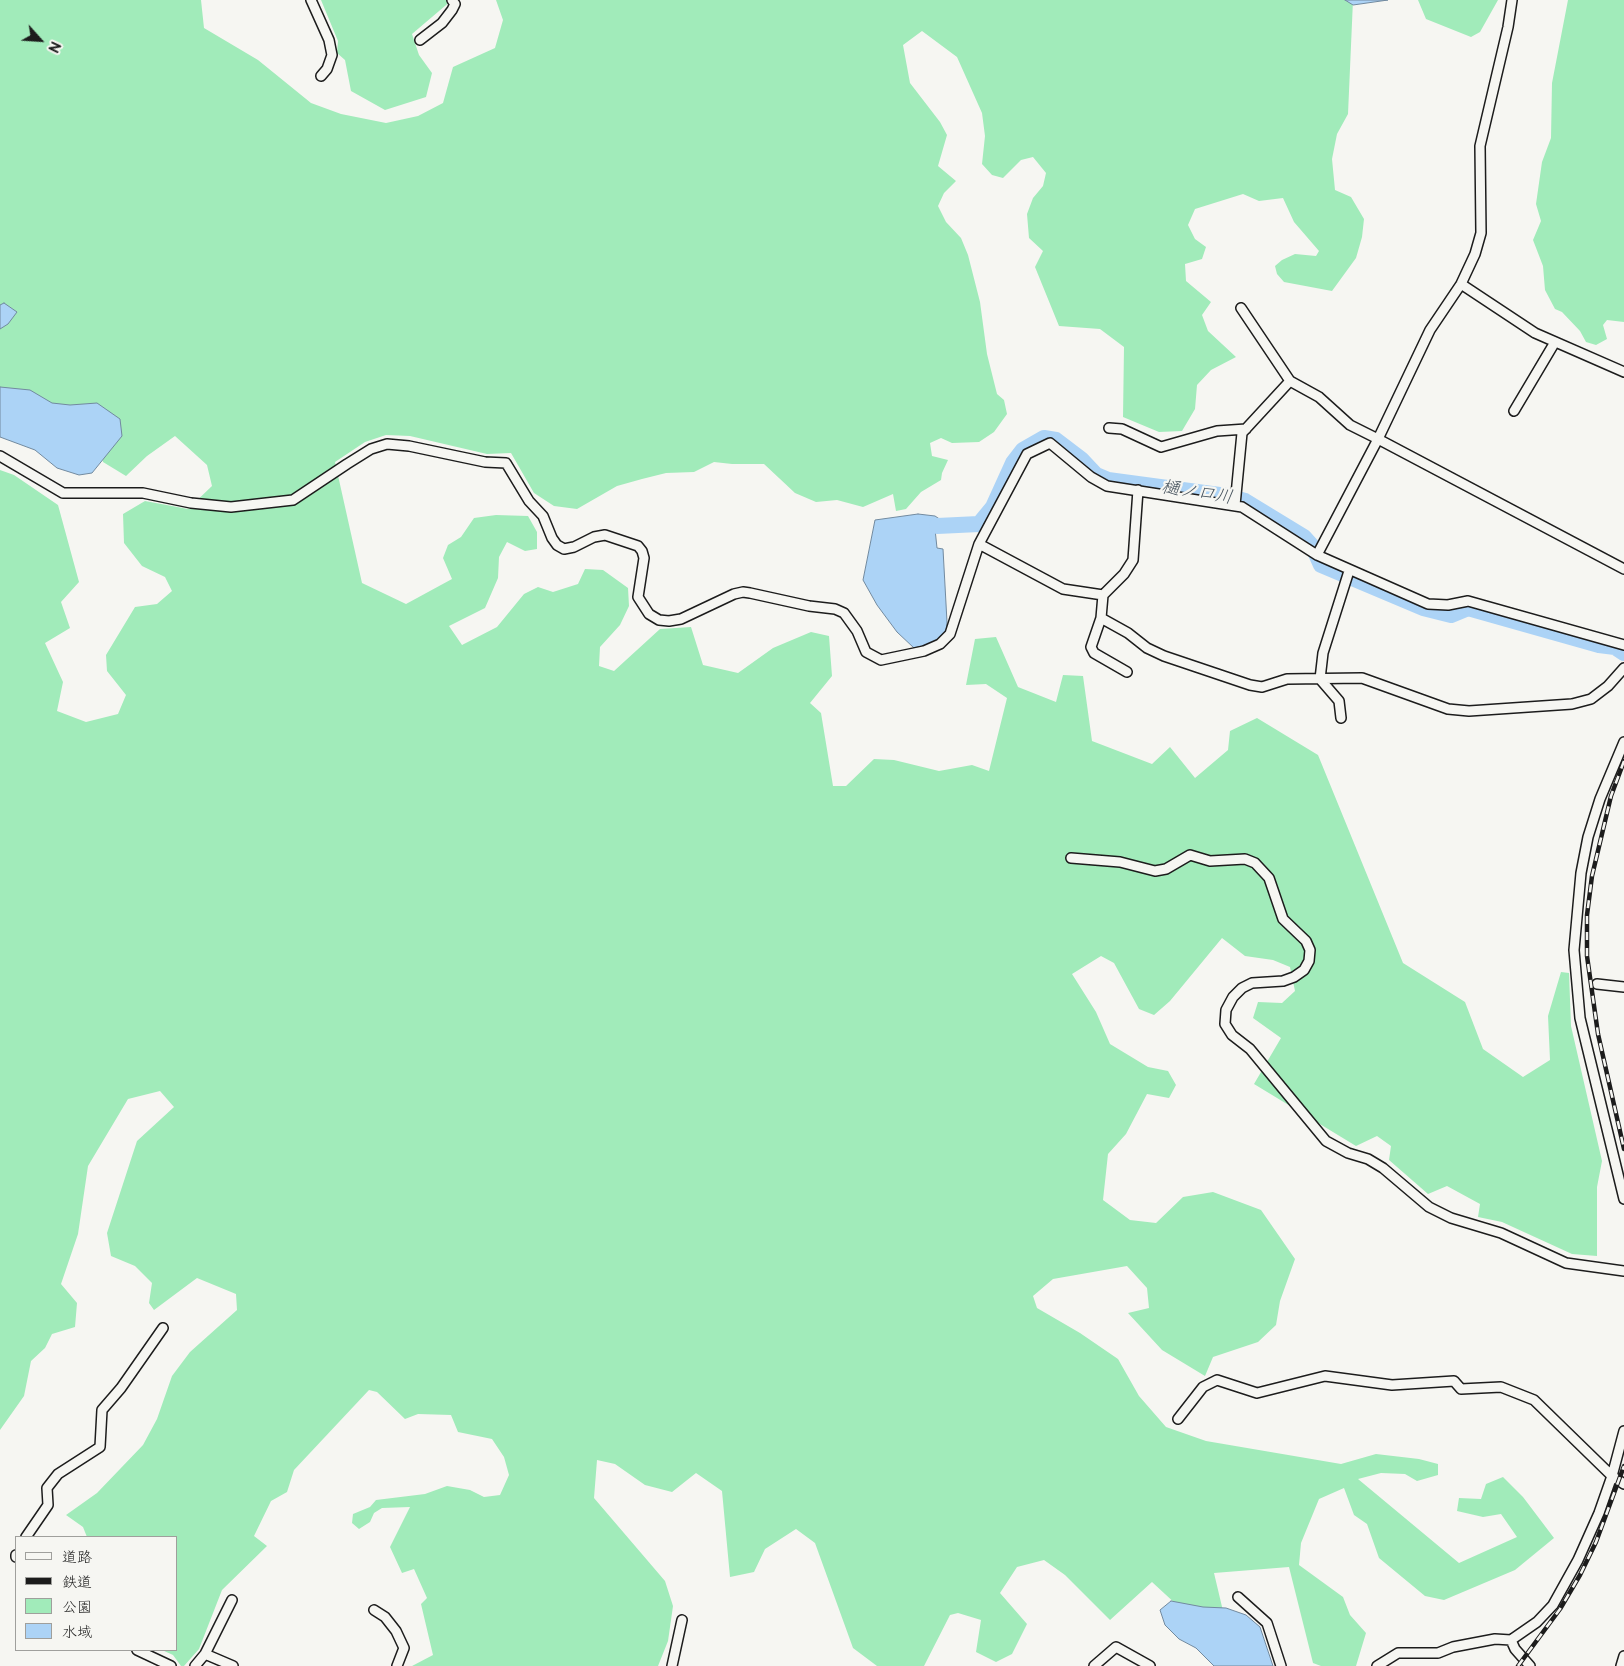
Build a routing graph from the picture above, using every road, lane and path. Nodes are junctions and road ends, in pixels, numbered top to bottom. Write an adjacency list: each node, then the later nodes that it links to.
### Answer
1 (311, 0): 5 (street)
2 (452, 0): 4 (street)
3 (1512, 0): 6 (street)
4 (420, 40)
5 (321, 76)
6 (1461, 284): 8 (street); 14 (street)
7 (1241, 308): 10 (street)
8 (1555, 342): 9 (street); 11 (street)
9 (1624, 372)
10 (1290, 381): 13 (street); 14 (street)
11 (1514, 411)
12 (1109, 428): 13 (street)
13 (1246, 429): 17 (street)
14 (1378, 439): 19 (street); 20 (street)
15 (0, 456): 18 (street)
16 (1138, 490): 17 (street); 18 (street); 22 (street)
17 (1235, 505): 19 (street)
18 (979, 544): 22 (street)
19 (1317, 555): 21 (street)
20 (1624, 568)
21 (1349, 571): 24 (street); 27 (street)
22 (1103, 595): 23 (street)
23 (1101, 618): 26 (street); 27 (street)
24 (1624, 645)
25 (1624, 668): 27 (street)
26 (1127, 672)
27 (1320, 679): 28 (street)
28 (1342, 718)
29 (1624, 742): 33 (street)
30 (1071, 858): 34 (street)
31 (1597, 984): 32 (street)
32 (1624, 987)
33 (1624, 1199)
34 (1624, 1272)
35 (163, 1328): 40 (street)
36 (1178, 1419): 38 (street)
37 (1624, 1431): 38 (street)
38 (1612, 1476): 39 (street); 45 (street)
39 (1624, 1484)
40 (27, 1536)
41 (1238, 1597): 56 (street)
42 (232, 1600): 47 (street)
43 (374, 1610): 52 (street)
44 (682, 1620): 53 (street)
45 (1511, 1640): 57 (street); 58 (street)
46 (139, 1651): 49 (street)
47 (205, 1654): 50 (street); 51 (street)
48 (1624, 1656): 59 (street)
49 (171, 1666)
50 (195, 1666)
51 (233, 1666)
52 (397, 1666)
53 (672, 1666)
54 (1094, 1666): 55 (street)
55 (1150, 1666)
56 (1281, 1666)
57 (1377, 1666)
58 (1530, 1666)
59 (1621, 1666)

